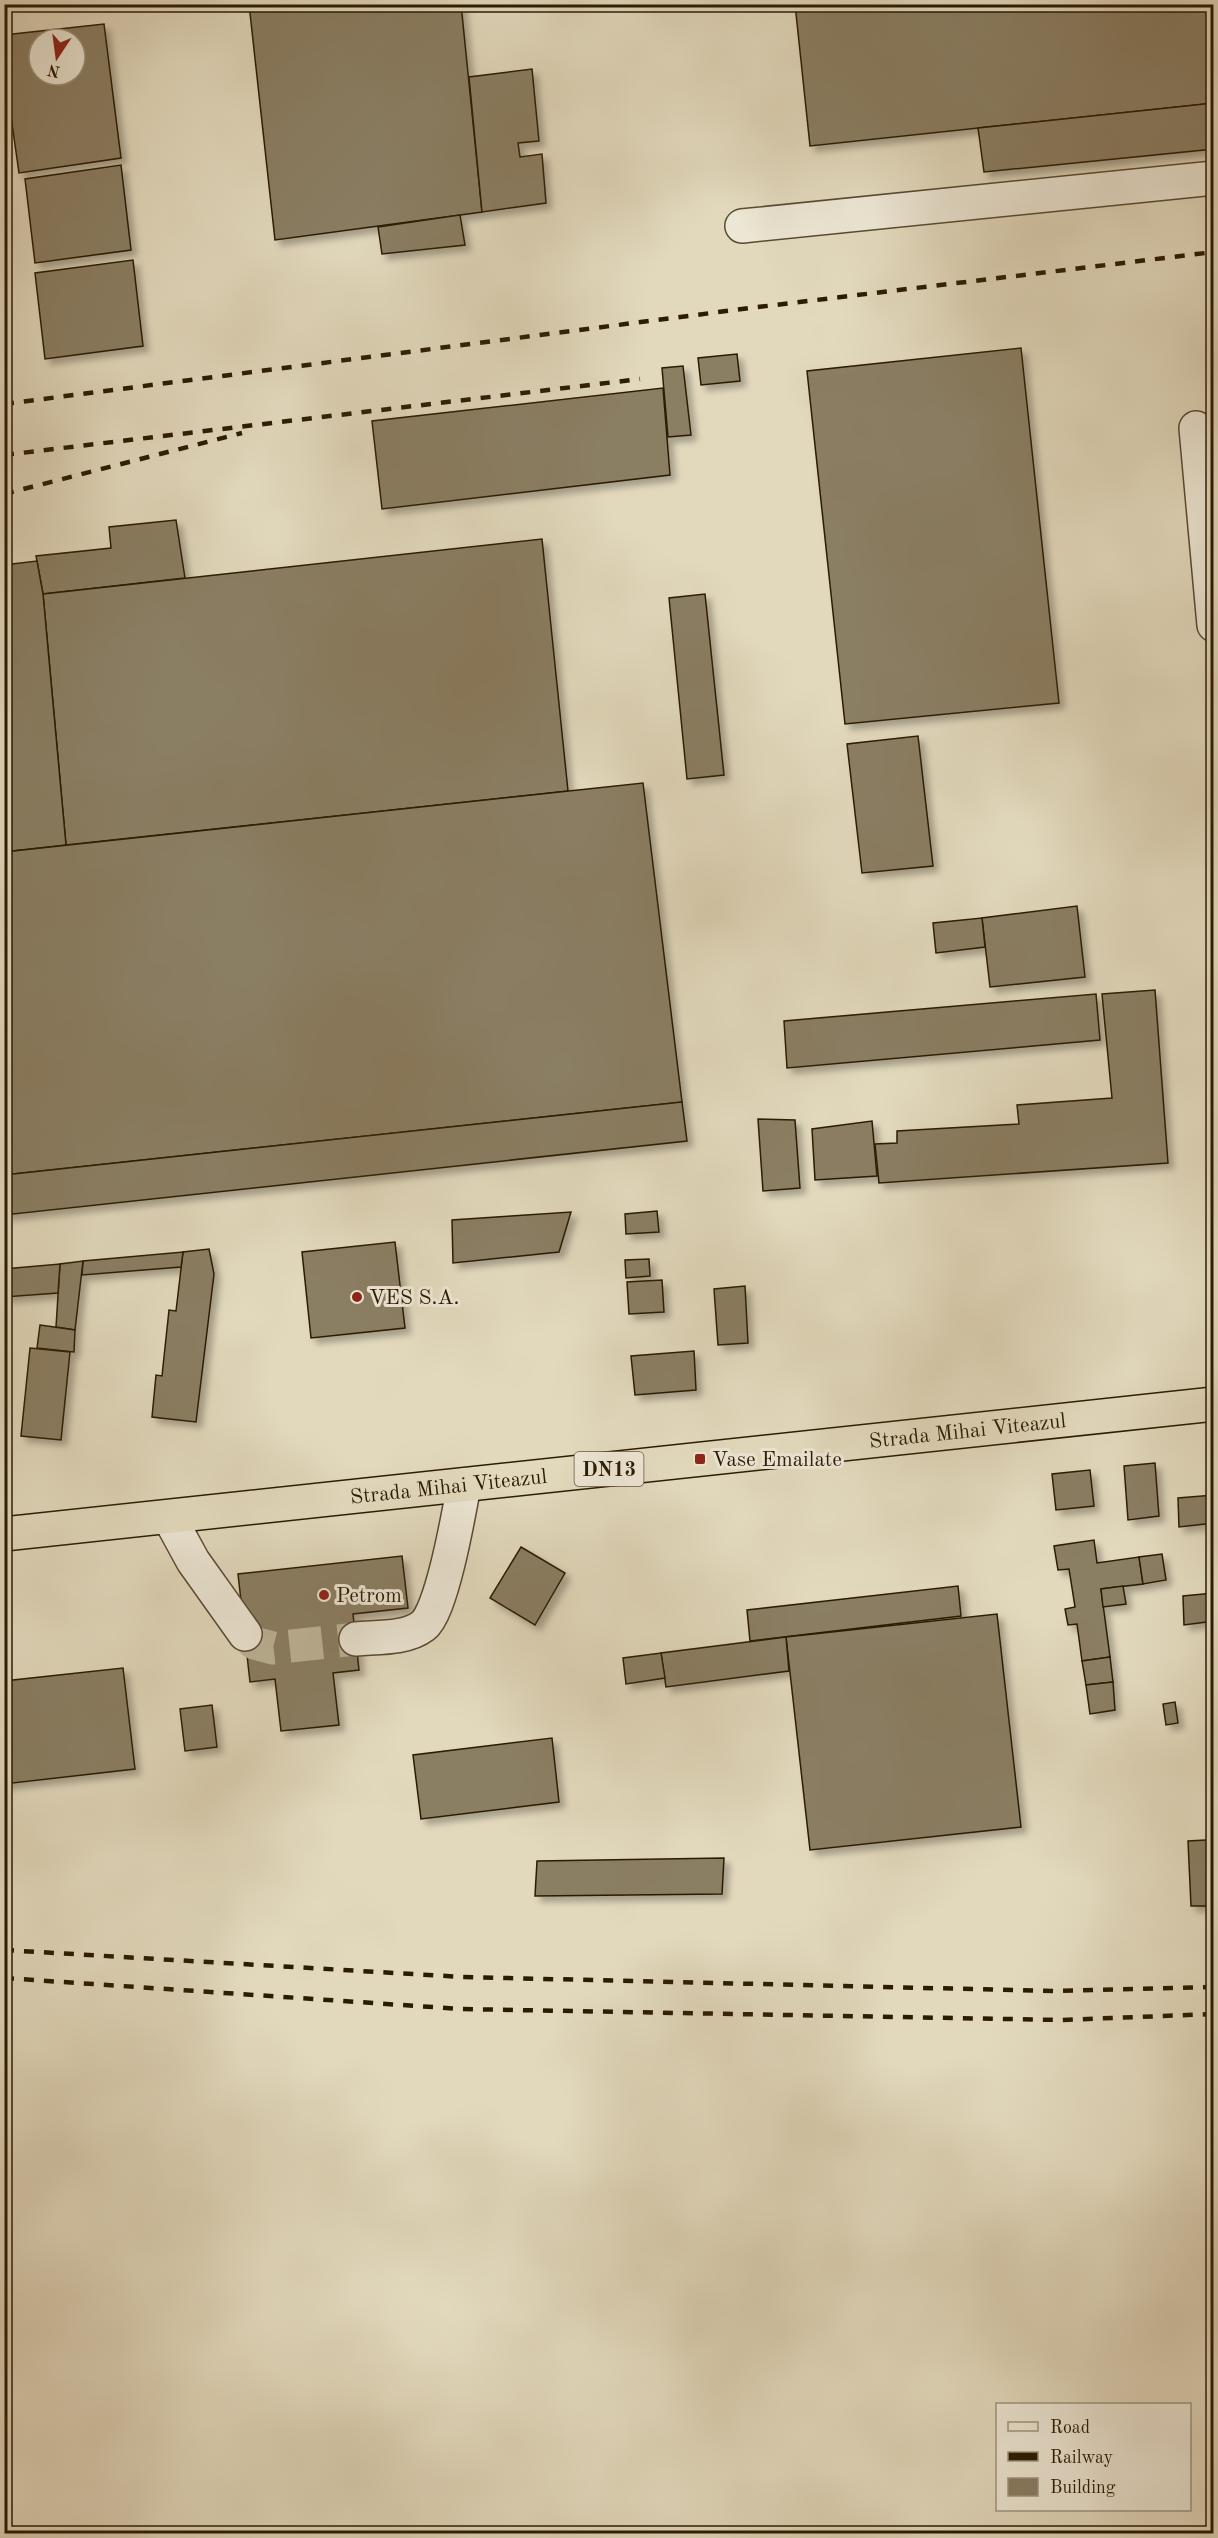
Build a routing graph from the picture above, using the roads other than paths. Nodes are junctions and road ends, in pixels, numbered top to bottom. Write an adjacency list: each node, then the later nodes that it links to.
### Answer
1 (1214, 178): 2 (lane)
2 (742, 226)
3 (1196, 428): 4 (lane)
4 (1214, 625)
5 (1214, 1404): 6 (highway, Strada Mihai Viteazul / DN13)
6 (464, 1485): 7 (highway, Strada Mihai Viteazul / DN13); 10 (lane)
7 (169, 1517): 8 (highway, Strada Mihai Viteazul / DN13); 9 (lane)
8 (4, 1534)
9 (245, 1634)
10 (356, 1639)

